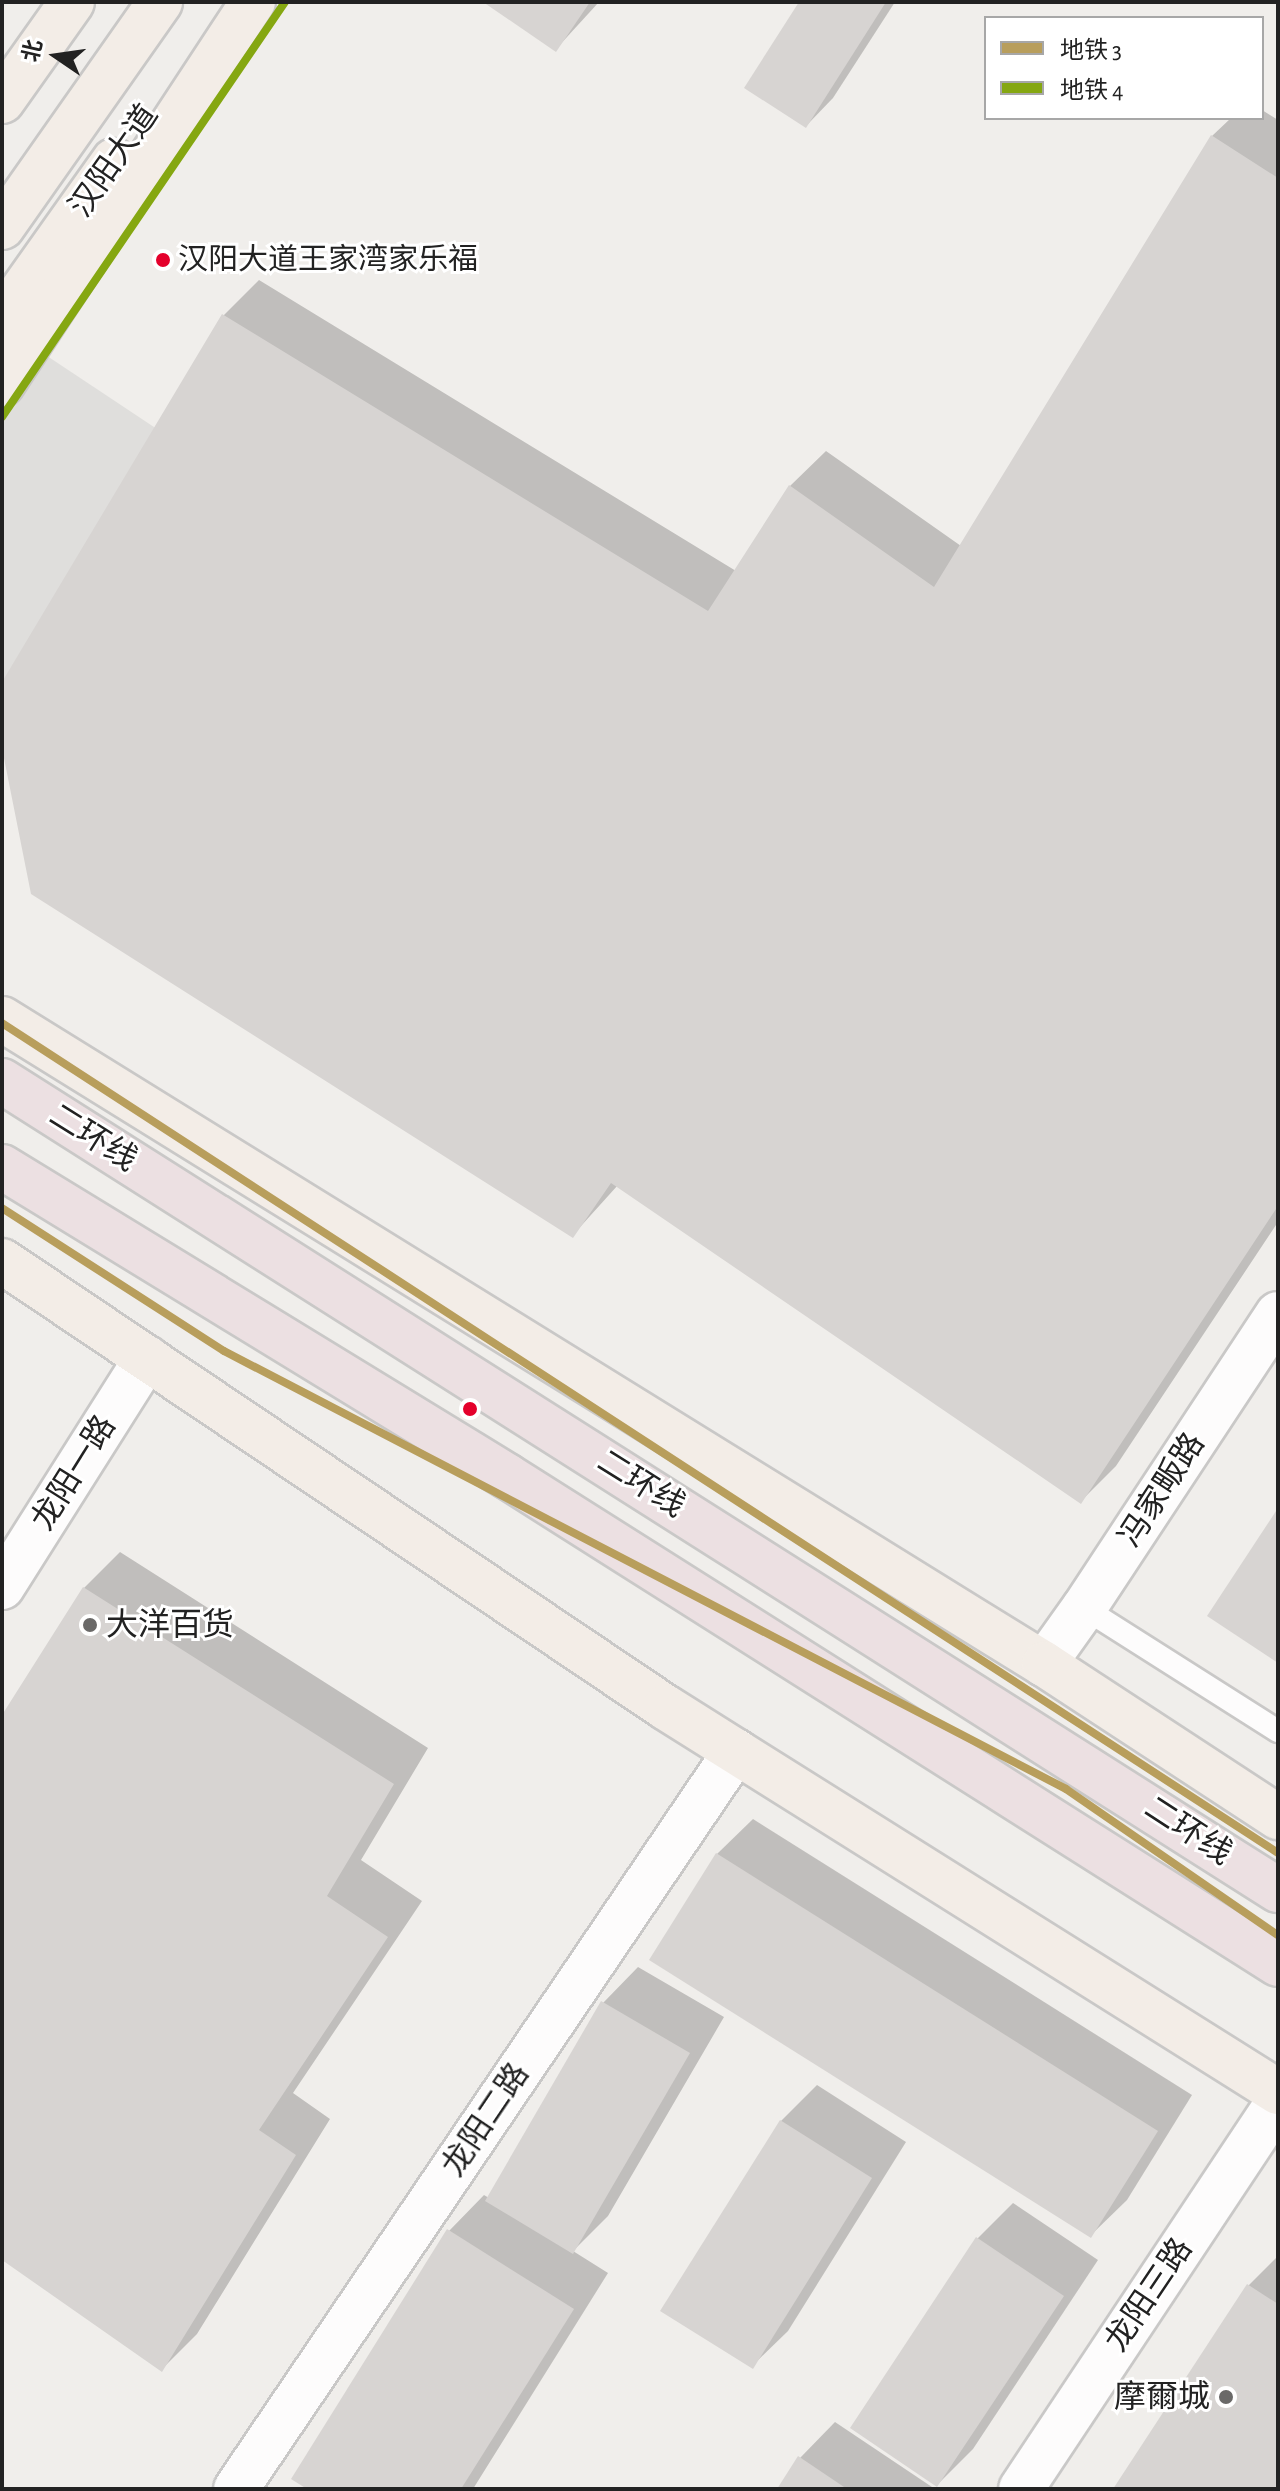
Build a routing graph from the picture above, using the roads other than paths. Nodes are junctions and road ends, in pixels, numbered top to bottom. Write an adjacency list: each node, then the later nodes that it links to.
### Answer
1 (72, 2): 5 (main road)
2 (160, 2): 6 (main road, 汉阳大道)
3 (227, 2): 7 (main road, 汉阳大道)
4 (253, 2): 8 (main road, 汉阳大道)
5 (2, 101)
6 (2, 227)
7 (2, 319)
8 (2, 384)
9 (2, 1019): 17 (main road)
10 (2, 1081): 20 (highway, 二环线)
11 (2, 1167): 22 (highway, 二环线)
12 (2, 1261): 14 (main road)
13 (1278, 1314): 16 (street, 冯家畈路)
14 (147, 1358): 15 (street, 龙阳一路); 19 (main road)
15 (2, 1587)
16 (1084, 1608): 17 (street, 冯家畈路); 18 (lane)
17 (1044, 1664): 21 (main road)
18 (1278, 1731)
19 (736, 1751): 27 (main road); 29 (street, 龙阳二路)
20 (1116, 1784): 23 (highway); 24 (highway, 二环线)
21 (1278, 1817)
22 (1094, 1847): 25 (highway, 二环线); 26 (highway, 二环线)
23 (1278, 1855)
24 (1278, 1890)
25 (1278, 1964)
26 (1278, 1992)
27 (1278, 2092)
28 (1278, 2102): 30 (street, 龙阳三路)
29 (236, 2489)
30 (1021, 2489)

